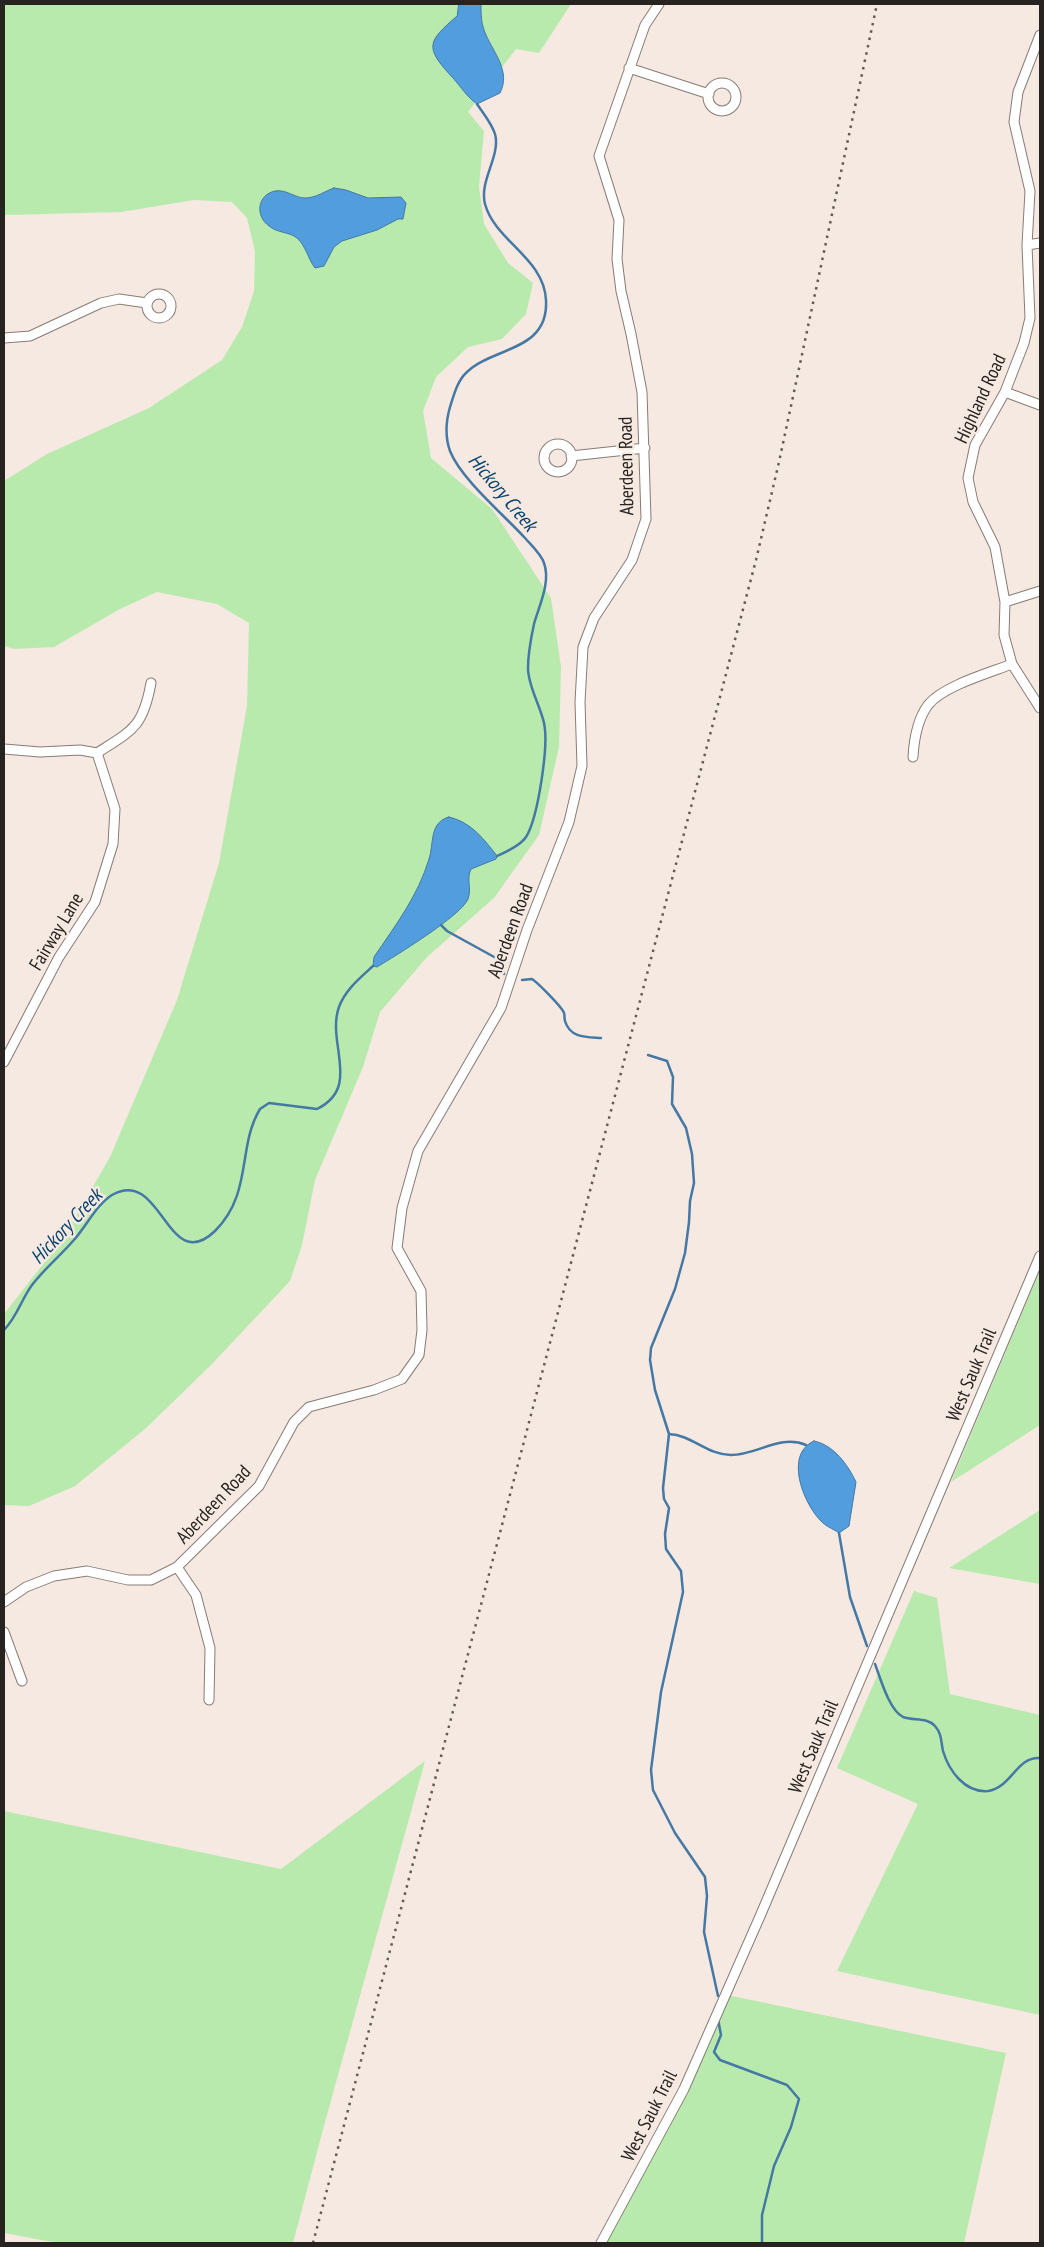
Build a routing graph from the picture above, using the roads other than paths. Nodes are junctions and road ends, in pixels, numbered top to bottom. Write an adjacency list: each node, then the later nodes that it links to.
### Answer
1 (659, 4): 3 (street, Aberdeen Road)
2 (1040, 35): 6 (street, Highland Road)
3 (629, 68): 4 (street); 11 (street, Aberdeen Road)
4 (709, 94)
5 (1040, 243): 6 (street)
6 (1027, 245): 9 (street, Highland Road)
7 (147, 303): 8 (street)
8 (4, 338)
9 (1005, 392): 10 (street); 14 (street, Highland Road)
10 (1040, 405)
11 (644, 448): 12 (street); 23 (street, Aberdeen Road)
12 (571, 456)
13 (1040, 591): 14 (street)
14 (1005, 602): 15 (street, Highland Road)
15 (1012, 664): 17 (street, Highland Road); 20 (street)
16 (151, 683): 19 (street)
17 (1040, 708)
18 (4, 749): 19 (street)
19 (97, 753): 21 (street, Fairway Lane)
20 (913, 757)
21 (4, 1062)
22 (1040, 1256): 28 (street, West Sauk Trail)
23 (177, 1567): 24 (street, Aberdeen Road); 27 (street)
24 (4, 1602)
25 (4, 1632): 26 (street)
26 (22, 1681)
27 (209, 1700)
28 (601, 2243)

